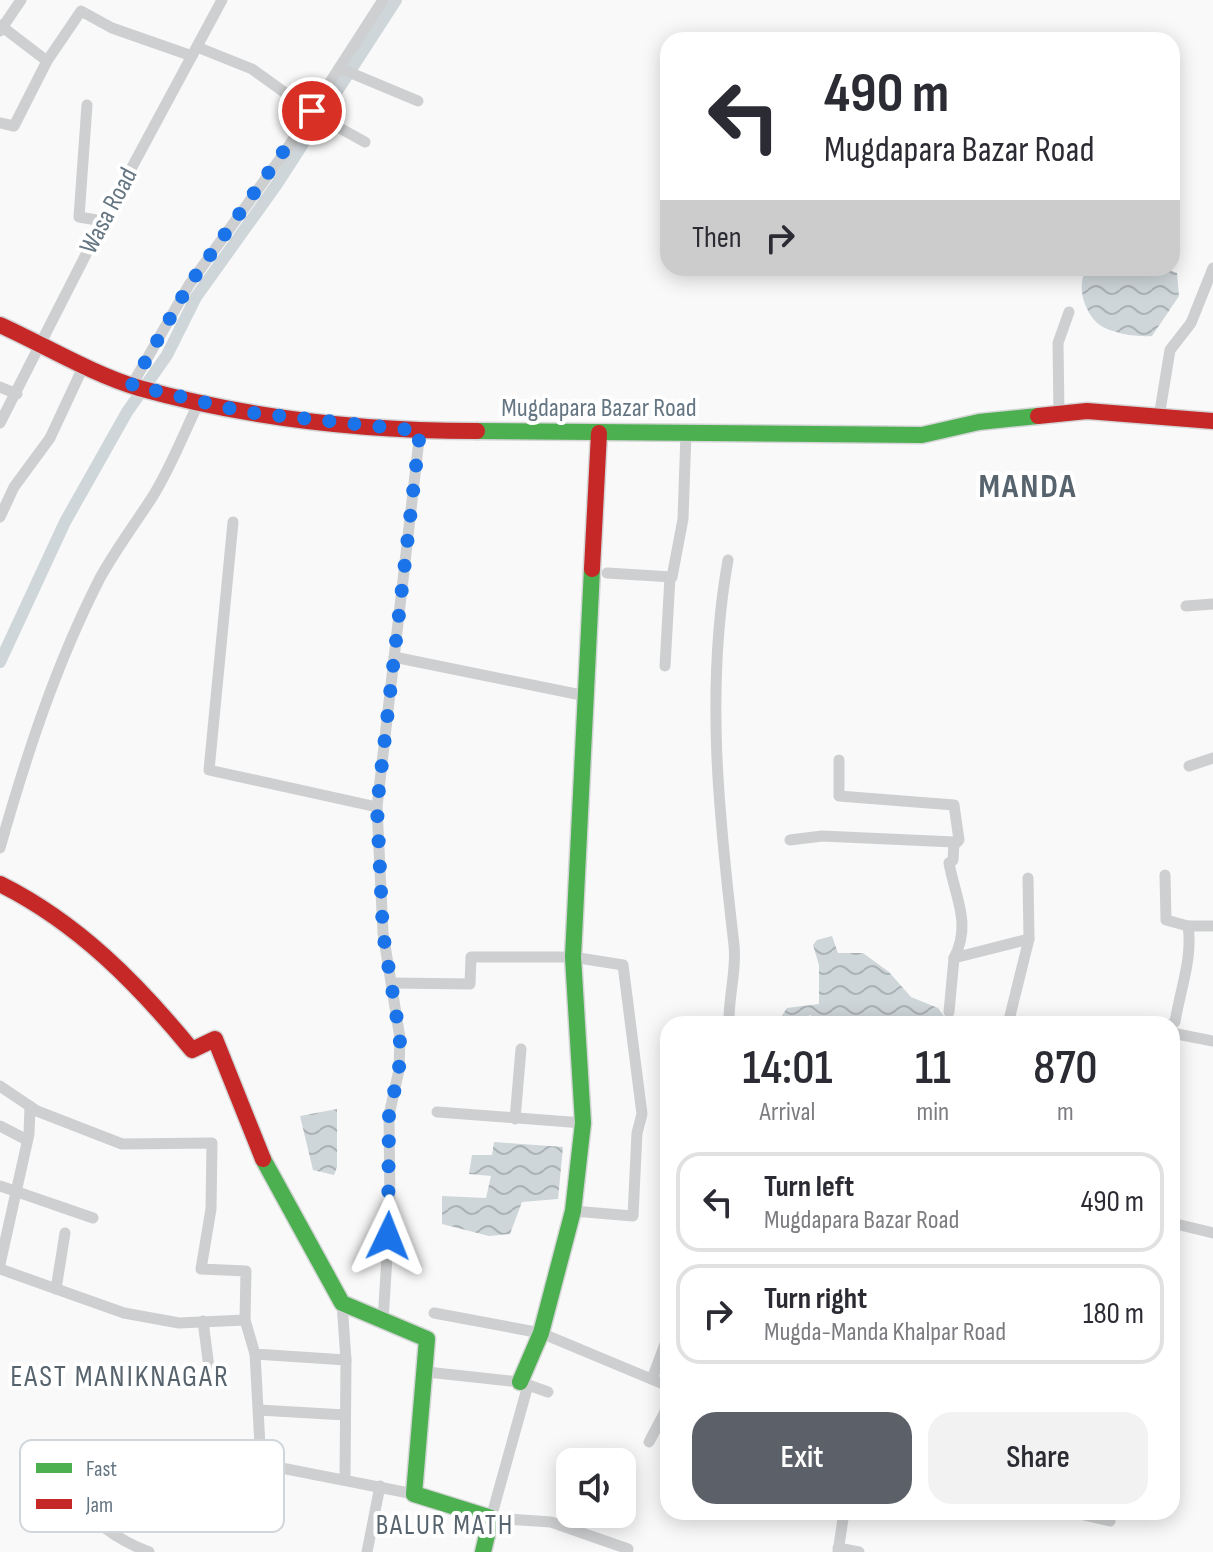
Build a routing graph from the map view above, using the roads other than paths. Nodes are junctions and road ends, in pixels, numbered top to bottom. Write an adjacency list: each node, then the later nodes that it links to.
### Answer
1 (21, 0): 4 (street)
2 (222, 0): 5 (street, Wasa Road)
3 (383, 0): 7 (street)
4 (1, 28): 6 (street)
5 (195, 52): 6 (street); 10 (street); 13 (street, Wasa Road)
6 (47, 61): 11 (street)
7 (345, 71): 8 (street); 10 (street)
8 (418, 101)
9 (87, 105): 13 (street)
10 (317, 115): 12 (street); 20 (street)
11 (0, 123)
12 (365, 142)
13 (103, 221): 18 (street, Wasa Road)
14 (1213, 268): 15 (street)
15 (1208, 301): 25 (street)
16 (1069, 312): 24 (street)
17 (0, 325): 18 (street, Mugdapara Bazar Road)
18 (41, 344): 19 (street, Mugdapara Bazar Road); 22 (street, Wasa Road)
19 (85, 363): 20 (street, Mugdapara Bazar Road); 31 (street)
20 (134, 386): 23 (street, Mugdapara Bazar Road)
21 (0, 387): 22 (street)
22 (17, 394): 27 (street, Wasa Road)
23 (199, 402): 28 (street, Mugdapara Bazar Road); 47 (street)
24 (1059, 414): 25 (street, Mugdapara Bazar Road); 30 (street, Mugdapara Bazar Road)
25 (1159, 417): 26 (street, Mugdapara Bazar Road)
26 (1213, 421)
27 (0, 423)
28 (420, 431): 29 (street, Mugdapara Bazar Road); 38 (street)
29 (599, 433): 30 (street, Mugdapara Bazar Road); 40 (street)
30 (686, 433): 35 (street)
31 (0, 517)
32 (233, 522): 44 (street)
33 (728, 560): 58 (street)
34 (607, 573): 35 (street)
35 (670, 577): 39 (street)
36 (1213, 604): 37 (street)
37 (1186, 606)
38 (394, 657): 40 (street); 44 (street)
39 (665, 666)
40 (586, 696): 54 (street)
41 (1213, 758): 43 (street)
42 (839, 760): 46 (street)
43 (1189, 766)
44 (377, 807): 56 (street)
45 (790, 840): 46 (street)
46 (955, 844): 55 (street)
47 (0, 848)
48 (1165, 875): 51 (street)
49 (1028, 878): 53 (street)
50 (0, 884): 80 (street)
51 (1188, 926): 52 (street); 60 (street)
52 (1213, 926)
53 (1029, 939): 55 (street); 59 (street)
54 (573, 957): 56 (street); 68 (street); 73 (street)
55 (954, 958): 57 (street)
56 (392, 983): 84 (street)
57 (949, 1012)
58 (730, 1016)
59 (1010, 1016)
60 (1176, 1016)
61 (1180, 1035): 62 (street)
62 (1213, 1041)
63 (521, 1049): 67 (street)
64 (0, 1086): 65 (street)
65 (30, 1106): 70 (street); 82 (street)
66 (437, 1112): 67 (street)
67 (515, 1119): 68 (street)
68 (583, 1123): 73 (street)
69 (0, 1126): 70 (street)
70 (27, 1140): 72 (street)
71 (0, 1186): 72 (street)
72 (16, 1191): 74 (street); 78 (street)
73 (573, 1211): 85 (street)
74 (93, 1218)
75 (1180, 1225): 77 (street)
76 (65, 1233): 79 (street)
77 (1213, 1233)
78 (0, 1266): 79 (street)
79 (56, 1289): 83 (street)
80 (342, 1303): 84 (street); 88 (street)
81 (434, 1313): 85 (street)
82 (245, 1320): 83 (street); 86 (street)
83 (203, 1321): 89 (street)
84 (383, 1321): 90 (street)
85 (541, 1333): 91 (street); 93 (street)
86 (255, 1354): 88 (street); 95 (street)
87 (660, 1358): 91 (street)
88 (346, 1360): 96 (street)
89 (209, 1368)
90 (427, 1372): 93 (street); 103 (street)
91 (652, 1379): 92 (street)
92 (660, 1382)
93 (524, 1383): 94 (street); 104 (street)
94 (548, 1392)
95 (259, 1410): 96 (street); 98 (street)
96 (345, 1415): 101 (street)
97 (660, 1421): 99 (street)
98 (260, 1440)
99 (649, 1442)
100 (284, 1468): 101 (street)
101 (345, 1478): 102 (street)
102 (380, 1486): 103 (street); 112 (street)
103 (414, 1494): 104 (street)
104 (491, 1518): 109 (street); 113 (street)
105 (843, 1520): 110 (street)
106 (1106, 1520): 107 (street)
107 (1110, 1521)
108 (111, 1532): 111 (street)
109 (628, 1549)
110 (838, 1550): 114 (street)
111 (149, 1552)
112 (367, 1552)
113 (483, 1552)
114 (859, 1552)

